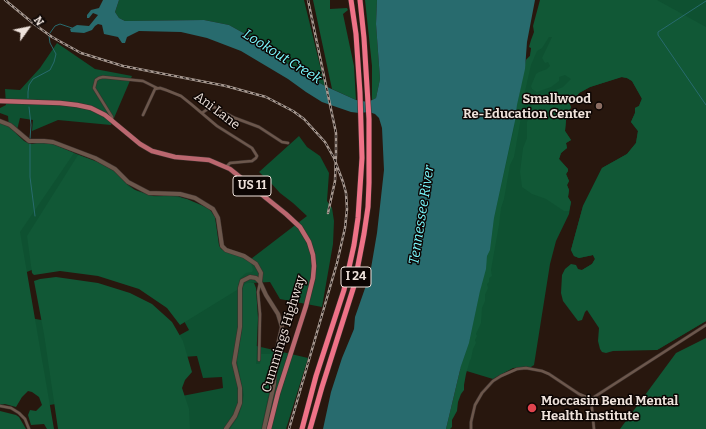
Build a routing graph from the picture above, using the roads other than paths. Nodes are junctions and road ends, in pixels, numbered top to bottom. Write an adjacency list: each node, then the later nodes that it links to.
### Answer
1 (351, 0): 20 (highway, I 24)
2 (360, 0): 21 (highway, I 24)
3 (157, 88): 5 (street, Ani Lane); 6 (street); 8 (street, Ani Lane)
4 (0, 101): 8 (main road, Cummings Highway / US 11)
5 (202, 113): 9 (street); 10 (street, Ani Lane)
6 (143, 115)
7 (0, 121): 11 (main road)
8 (112, 121): 10 (main road, Cummings Highway / US 11)
9 (288, 143)
10 (226, 167): 19 (main road, Cummings Highway / US 11)
11 (260, 282): 13 (street); 17 (main road); 18 (main road)
12 (706, 325): 14 (street)
13 (259, 360)
14 (591, 399): 22 (street); 23 (street)
15 (0, 406): 16 (street)
16 (29, 429)
17 (226, 429)
18 (264, 429)
19 (269, 429)
20 (302, 429)
21 (310, 429)
22 (471, 429)
23 (594, 429)

